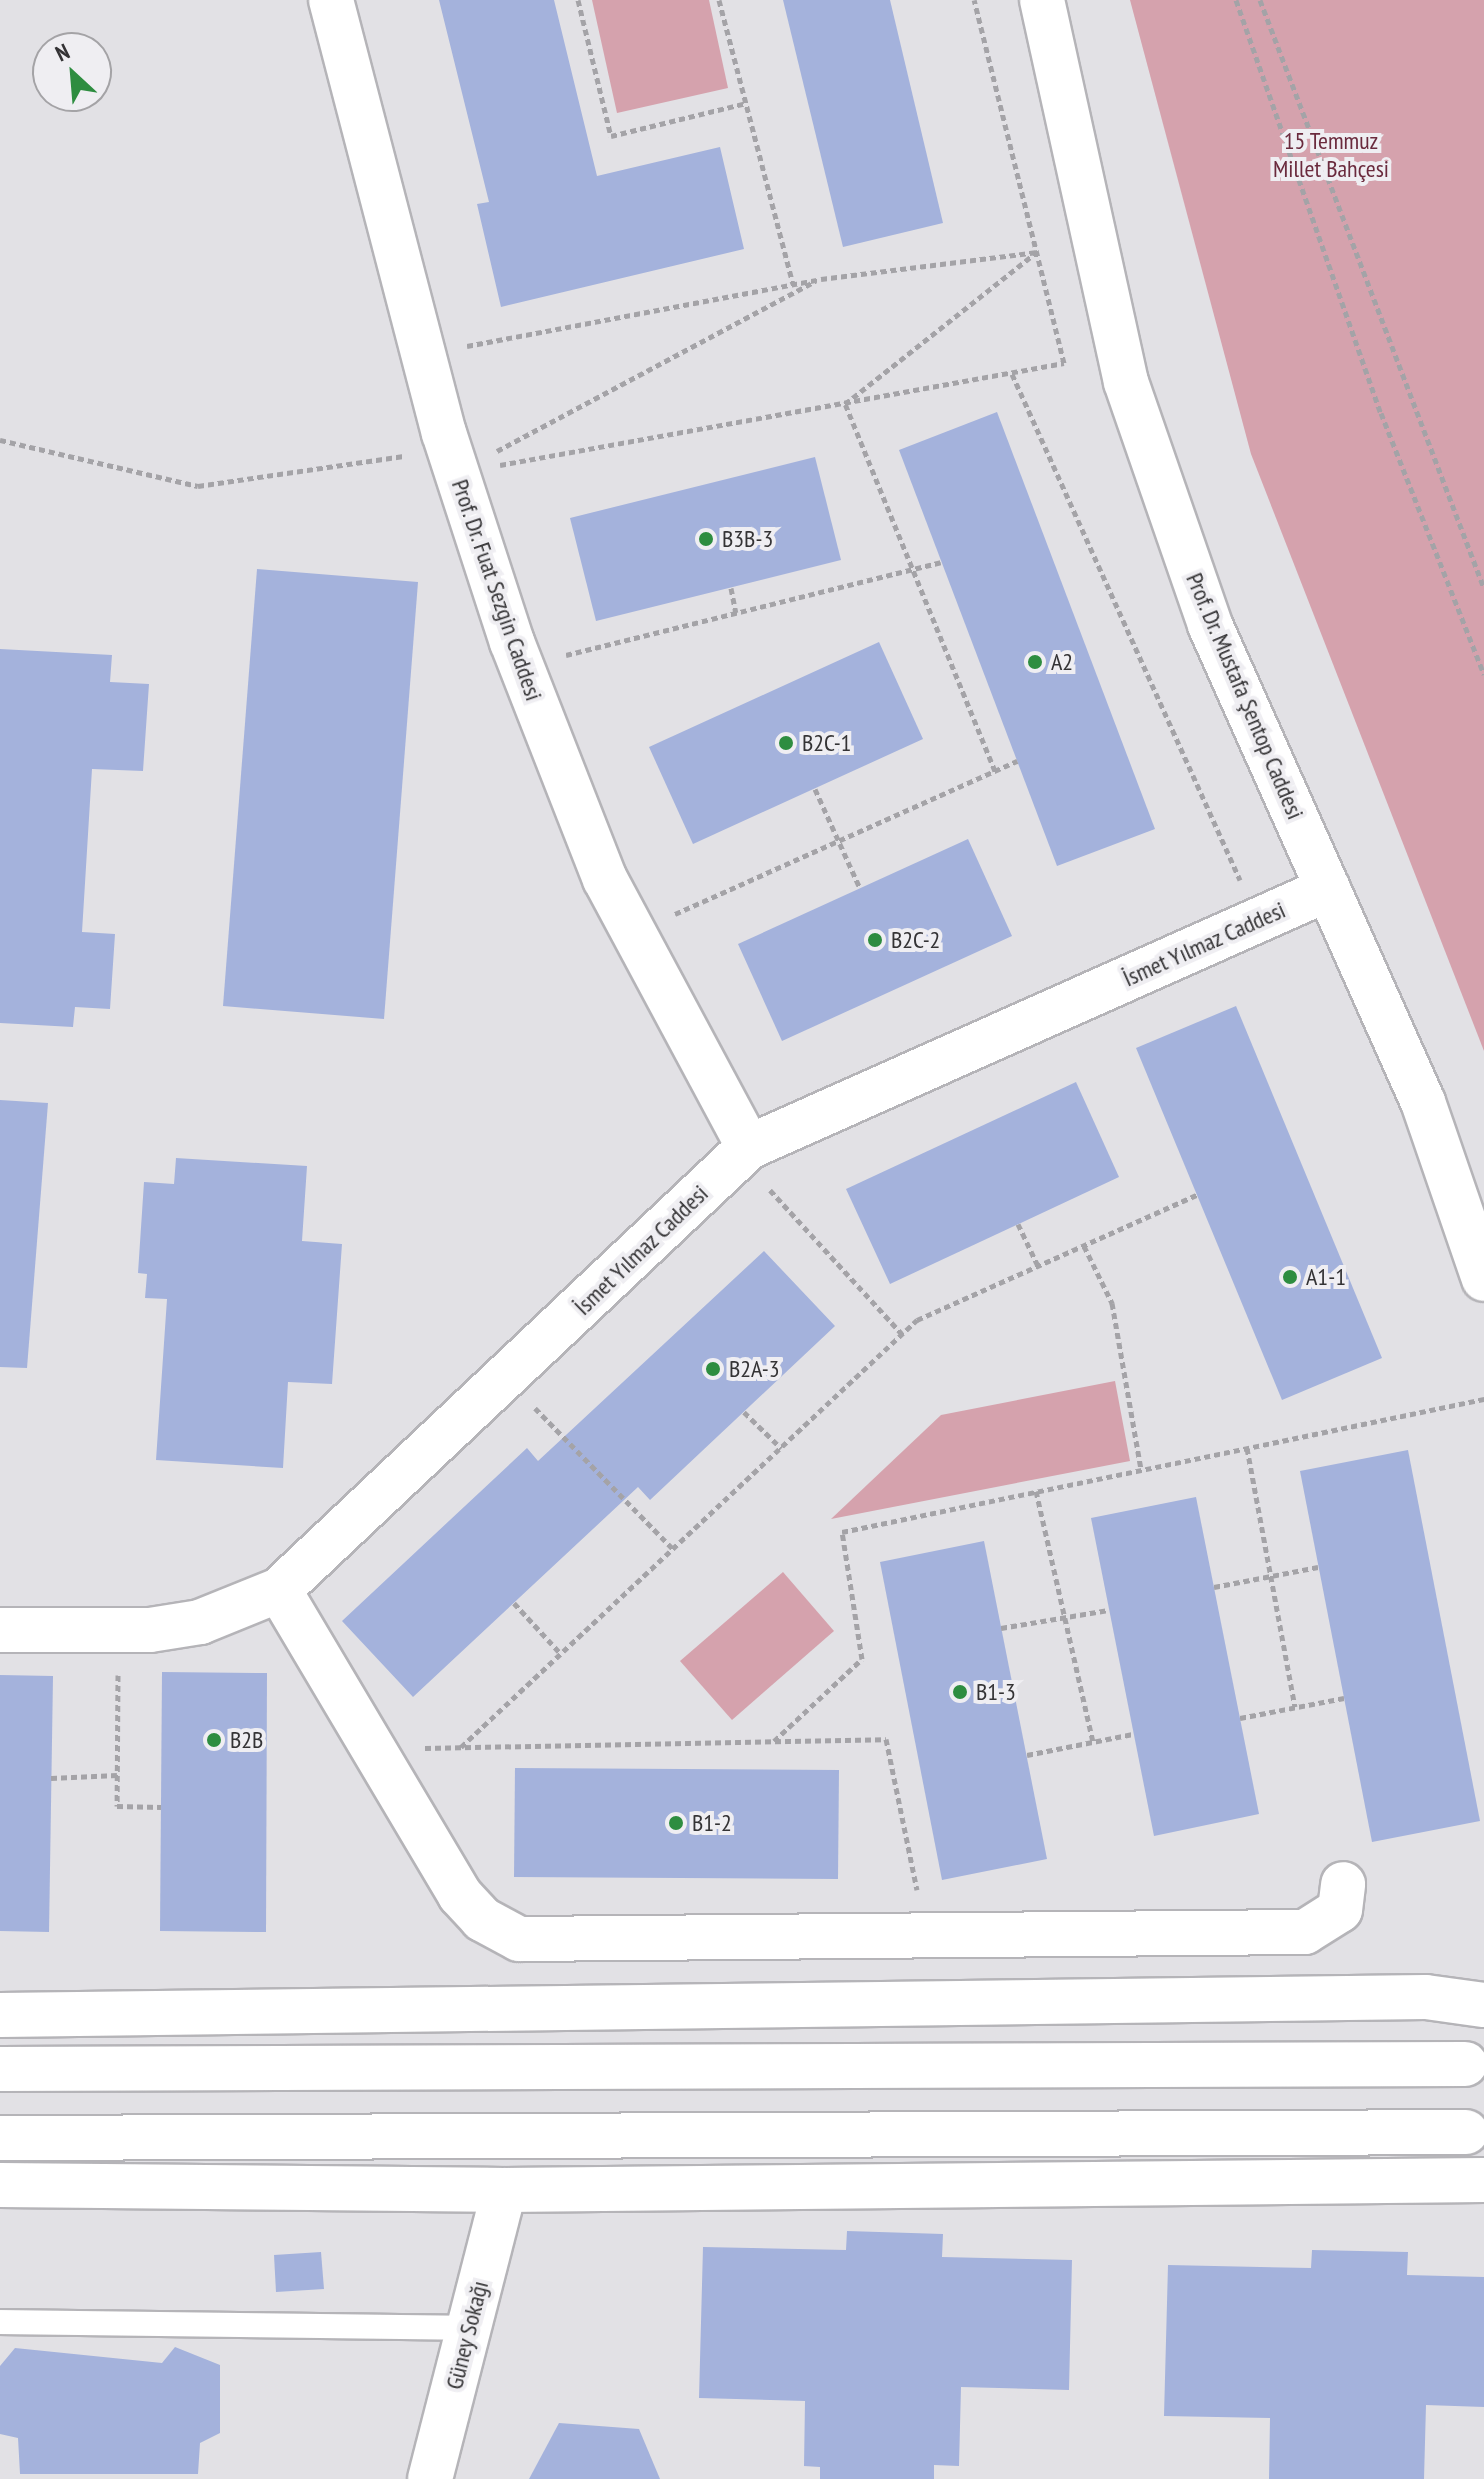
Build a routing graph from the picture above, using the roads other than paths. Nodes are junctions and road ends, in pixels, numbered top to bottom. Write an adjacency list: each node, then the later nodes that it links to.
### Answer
1 (331, 0): 4 (main road, Prof. Dr. Fuat Sezgin Caddesi)
2 (1042, 0): 3 (main road, Prof. Dr. Mustafa Şentop Caddesi)
3 (1328, 889): 4 (main road, İsmet Yılmaz Caddesi); 5 (main road, Prof. Dr. Mustafa Şentop Caddesi)
4 (744, 1152): 6 (main road, İsmet Yılmaz Caddesi)
5 (1484, 1279)
6 (279, 1590): 7 (main road, İsmet Yılmaz Caddesi); 8 (main road)
7 (0, 1630)
8 (1343, 1884)
9 (1484, 1982): 10 (main road)
10 (1426, 1997): 11 (main road); 12 (main road)
11 (1484, 2005)
12 (0, 2015)
13 (1465, 2064): 14 (main road)
14 (0, 2069)
15 (1466, 2132): 16 (main road)
16 (0, 2138)
17 (1482, 2177): 19 (main road)
18 (0, 2185): 19 (main road)
19 (504, 2190): 21 (main road, Güney Sokağı)
20 (0, 2322): 21 (lane)
21 (469, 2328): 22 (main road, Güney Sokağı)
22 (430, 2479)

